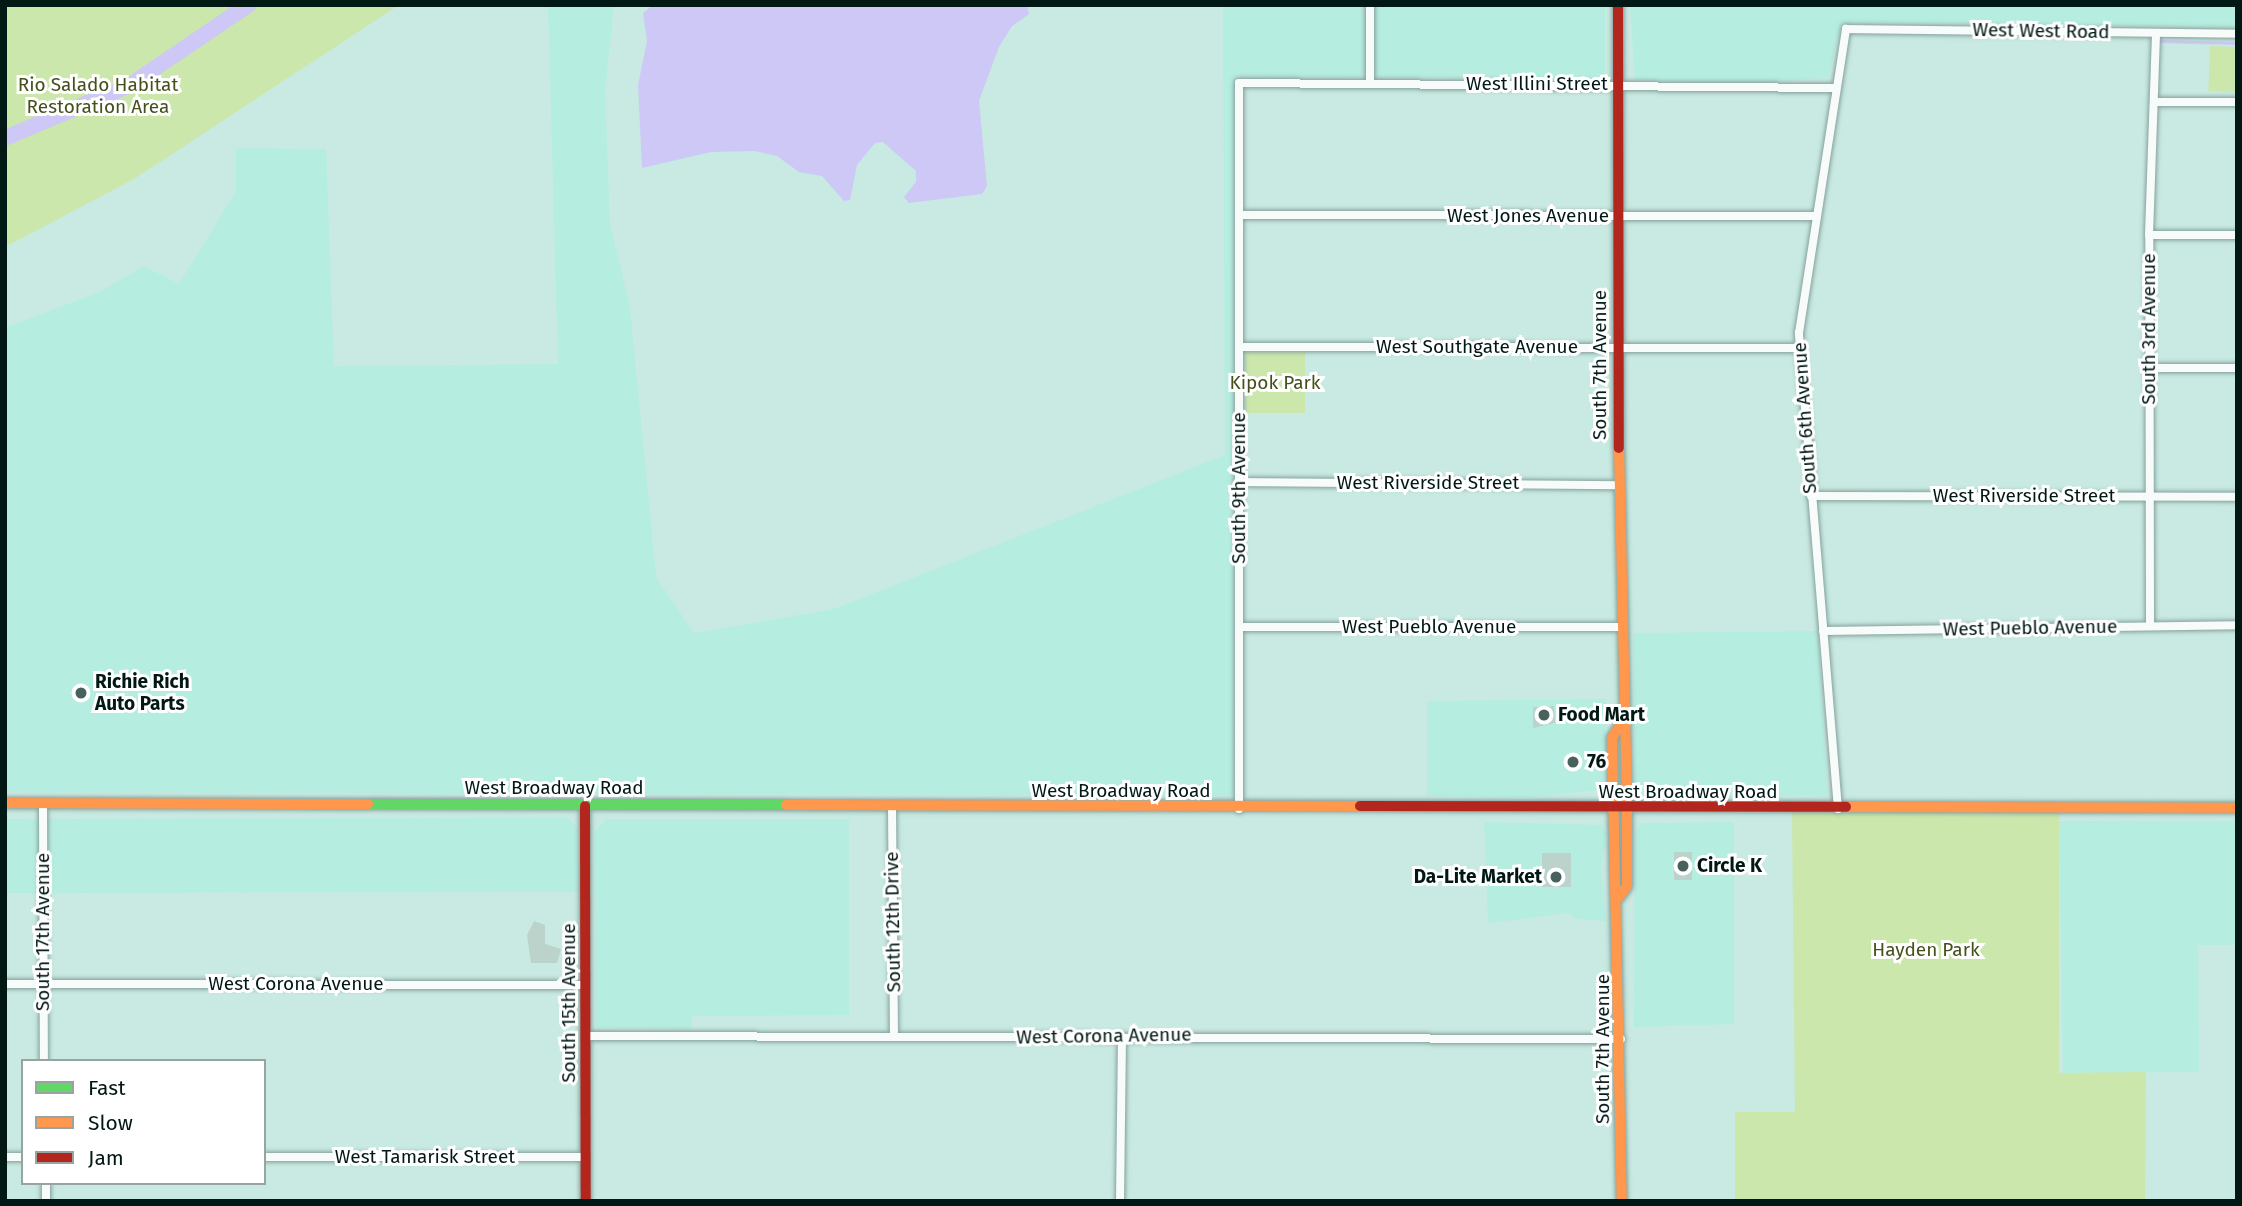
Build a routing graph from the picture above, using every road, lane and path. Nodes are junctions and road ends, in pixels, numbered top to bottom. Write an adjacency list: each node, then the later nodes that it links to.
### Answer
1 (1370, 5): 7 (street)
2 (1618, 5): 8 (main road, South 7th Avenue)
3 (1846, 29): 4 (street, West West Road); 9 (street, South 6th Avenue)
4 (2156, 33): 5 (street, West West Road); 10 (street, South 3rd Avenue)
5 (2237, 34)
6 (1239, 83): 7 (street, West Illini Street); 12 (street, South 9th Avenue)
7 (1370, 84): 8 (street, West Illini Street)
8 (1618, 84): 9 (street, West Illini Street); 14 (main road, South 7th Avenue)
9 (1835, 88): 13 (street, South 6th Avenue)
10 (2154, 102): 11 (street); 15 (street, South 3rd Avenue)
11 (2237, 102)
12 (1239, 215): 14 (street, West Jones Avenue); 17 (street, South 9th Avenue)
13 (1817, 216): 14 (street, West Jones Avenue); 19 (street, South 6th Avenue)
14 (1618, 217): 18 (main road, South 7th Avenue)
15 (2149, 234): 16 (street); 20 (street, South 3rd Avenue)
16 (2237, 235)
17 (1239, 347): 18 (street, West Southgate Avenue); 22 (street, South 9th Avenue)
18 (1618, 347): 19 (street, West Southgate Avenue); 23 (main road, South 7th Avenue)
19 (1799, 348): 24 (street, South 6th Avenue)
20 (2150, 368): 21 (street); 25 (street, South 3rd Avenue)
21 (2237, 368)
22 (1238, 482): 23 (street, West Riverside Street); 29 (street, South 9th Avenue)
23 (1618, 485): 30 (main road, South 7th Avenue)
24 (1811, 496): 25 (street, West Riverside Street); 31 (street, South 6th Avenue)
25 (2148, 496): 26 (street, West Riverside Street); 28 (street, South 3rd Avenue)
26 (2237, 497)
27 (2237, 625): 28 (street, West Pueblo Avenue)
28 (2150, 626): 31 (street, West Pueblo Avenue)
29 (1239, 627): 30 (street, West Pueblo Avenue); 38 (street, South 9th Avenue)
30 (1619, 627): 32 (main road, South 7th Avenue)
31 (1823, 631): 39 (street, South 6th Avenue)
32 (1620, 724): 40 (main road, South 7th Avenue); 41 (main road, South 7th Avenue)
33 (5, 803): 34 (main road, West Broadway Road)
34 (43, 803): 35 (main road, West Broadway Road); 44 (street, South 17th Avenue)
35 (585, 806): 36 (main road, West Broadway Road); 45 (main road, South 15th Avenue)
36 (892, 808): 38 (main road, West Broadway Road); 47 (street, South 12th Drive)
37 (2237, 808): 39 (main road, West Broadway Road)
38 (1239, 809): 40 (main road, West Broadway Road)
39 (1838, 809): 41 (main road, West Broadway Road)
40 (1613, 810): 41 (main road, West Broadway Road); 42 (main road, South 7th Avenue)
41 (1627, 810): 42 (main road, South 7th Avenue)
42 (1619, 897): 49 (main road, South 7th Avenue)
43 (5, 984): 44 (street, West Corona Avenue)
44 (43, 984): 45 (street, West Corona Avenue); 50 (street, South 17th Avenue)
45 (586, 985): 46 (main road, South 15th Avenue)
46 (587, 1036): 47 (street, West Corona Avenue); 52 (main road, South 15th Avenue)
47 (894, 1037): 48 (street, West Corona Avenue)
48 (1122, 1037): 49 (street, West Corona Avenue); 54 (street)
49 (1620, 1039): 55 (main road, South 7th Avenue)
50 (44, 1059)
51 (266, 1157): 52 (street, West Tamarisk Street)
52 (586, 1157): 53 (main road, South 15th Avenue)
53 (586, 1201)
54 (1119, 1201)
55 (1622, 1201)

